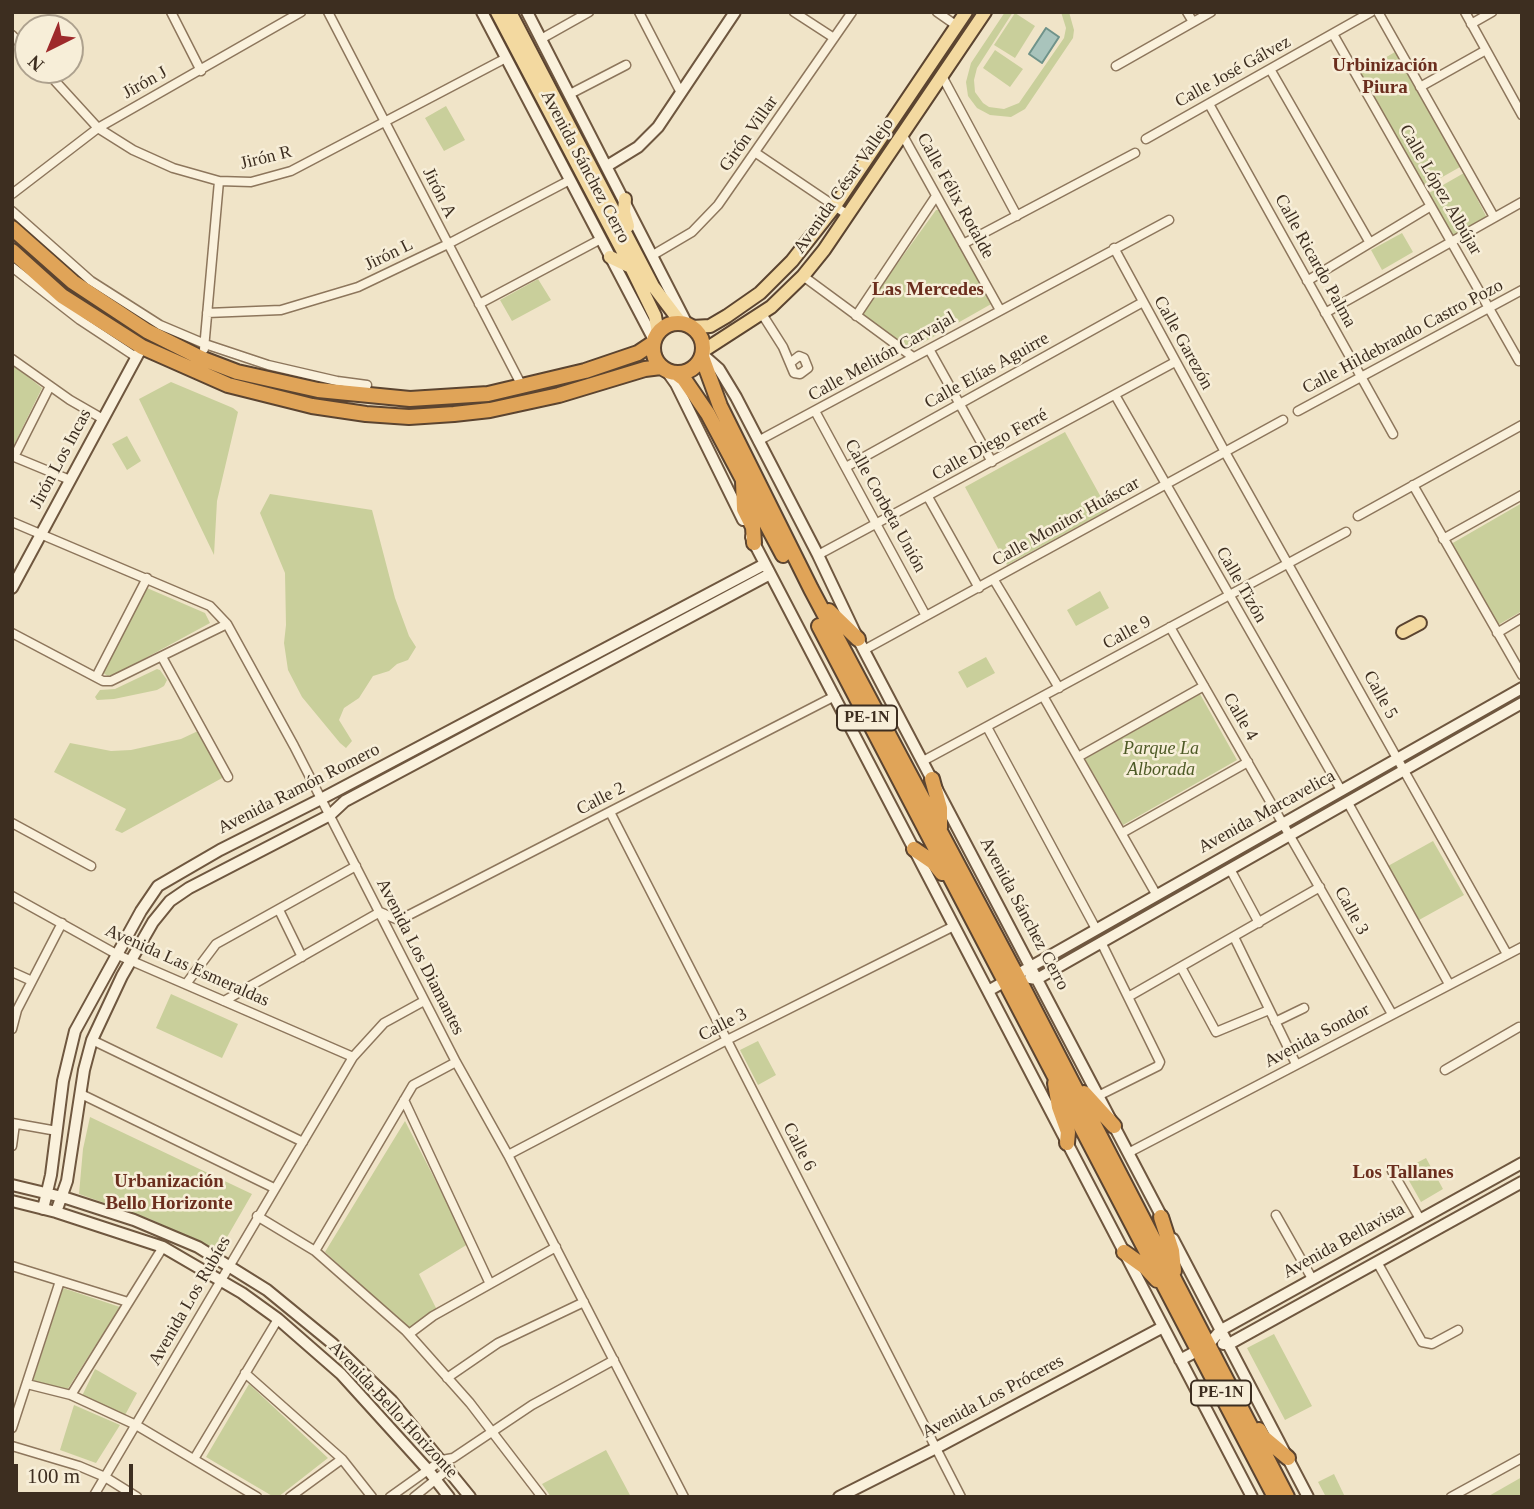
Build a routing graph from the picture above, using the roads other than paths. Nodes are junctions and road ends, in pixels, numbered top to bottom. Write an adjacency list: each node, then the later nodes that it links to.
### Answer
1 (170, 12): 33 (street)
2 (301, 12): 33 (street, Jirón J)
3 (328, 12): 41 (street, Jirón A)
4 (482, 12): 29 (street, Avenida Sánchez Cerro)
5 (497, 12): 73 (main road, Avenida Sánchez Cerro)
6 (510, 12): 63 (main road, Avenida Sánchez Cerro)
7 (527, 12): 27 (street, Avenida Sánchez Cerro)
8 (589, 12): 27 (street)
9 (639, 12): 37 (street)
10 (735, 12): 37 (street)
11 (794, 12): 26 (street)
12 (852, 12): 26 (street, Girón Villar)
13 (937, 12): 24 (street)
14 (966, 12): 24 (main road, Avenida César Vallejo)
15 (985, 12): 34 (main road, Avenida César Vallejo)
16 (1187, 12): 22 (street)
17 (1211, 12): 22 (street)
18 (1371, 12): 25 (street, Calle José Gálvez)
19 (1378, 12): 36 (street)
20 (1465, 12): 23 (street)
21 (1492, 12): 23 (street)
22 (1193, 22): 31 (street)
23 (1471, 24): 28 (street)
24 (957, 26): 54 (main road, Avenida César Vallejo)
25 (1333, 34): 32 (street, Calle José Gálvez); 55 (street, Calle López Albújar)
26 (834, 38): 45 (street, Girón Villar)
27 (541, 39): 38 (street, Avenida Sánchez Cerro)
28 (1486, 50): 36 (street); 40 (street)
29 (506, 58): 41 (street, Jirón R); 48 (street, Avenida Sánchez Cerro)
30 (626, 65): 38 (street)
31 (1116, 65)
32 (1270, 69): 39 (street, Calle José Gálvez); 65 (street)
33 (201, 71): 42 (street, Jirón J)
34 (942, 76): 43 (main road, Avenida César Vallejo); 58 (street)
35 (58, 84): 42 (street, Jirón R)
36 (1420, 87): 59 (street)
37 (681, 93): 47 (street)
38 (570, 94): 47 (street, Avenida Sánchez Cerro)
39 (1209, 104): 44 (street, Calle José Gálvez); 76 (street, Calle Ricardo Palma)
40 (1522, 115)
41 (386, 123): 49 (street, Jirón R); 66 (street, Jirón A)
42 (97, 128): 49 (street, Jirón R); 50 (street, Jirón J)
43 (902, 134): 51 (street, Calle Félix Rotalde); 57 (main road, Avenida César Vallejo)
44 (1146, 139)
45 (756, 153): 54 (street); 70 (street, Girón Villar)
46 (1135, 153): 58 (street)
47 (607, 166): 52 (street, Avenida Sánchez Cerro)
48 (570, 180): 62 (street, Avenida Sánchez Cerro); 66 (street, Jirón L)
49 (219, 181): 84 (street)
50 (12, 194)
51 (936, 196): 67 (street, Calle Félix Rotalde); 87 (street)
52 (625, 199): 63 (main road); 70 (street, Avenida Sánchez Cerro)
53 (1522, 202): 59 (street)
54 (835, 206): 57 (street); 88 (main road, Avenida César Vallejo)
55 (1431, 206): 64 (street, Calle López Albújar); 65 (street)
56 (12, 211): 75 (street)
57 (848, 215): 74 (main road, Avenida César Vallejo)
58 (1017, 216): 67 (street)
59 (1494, 217): 64 (street)
60 (1169, 220): 68 (street, Calle Melitón Carvajal)
61 (12, 228): 75 (highway)
62 (601, 239): 71 (street, Avenida Sánchez Cerro); 80 (street)
63 (629, 240): 88 (main road, Avenida Sánchez Cerro)
64 (1451, 242): 81 (street, Calle López Albújar); 85 (street)
65 (1370, 243): 76 (street)
66 (448, 244): 80 (street, Jirón A); 84 (street, Jirón L)
67 (963, 244): 82 (street, Calle Félix Rotalde)
68 (1114, 248): 79 (street, Calle Garezón); 82 (street, Calle Melitón Carvajal)
69 (12, 251): 83 (highway)
70 (653, 254): 88 (street, Avenida Sánchez Cerro)
71 (610, 257): 73 (main road); 89 (street, Avenida Sánchez Cerro)
72 (12, 267): 92 (street)
73 (631, 267): 89 (main road, Avenida Sánchez Cerro)
74 (803, 276): 86 (main road, Avenida César Vallejo); 87 (street)
75 (76, 277): 78 (highway); 91 (street)
76 (1307, 281): 85 (street, Calle Ricardo Palma)
77 (1522, 290): 81 (street, Calle Hildebrando Castro Pozo)
78 (93, 297): 83 (highway); 91 (highway)
79 (1143, 302): 97 (street, Calle Garezón); 107 (street, Calle Elías Aguirre)
80 (479, 304): 104 (street, Jirón A)
81 (1489, 308): 96 (street, Calle López Albújar); 102 (street, Calle Hildebrando Castro Pozo)
82 (1000, 310): 90 (street, Calle Melitón Carvajal)
83 (84, 312): 92 (highway)
84 (207, 313): 91 (street)
85 (1325, 313): 102 (street, Calle Ricardo Palma)
86 (762, 314): 93 (main road, Avenida César Vallejo); 98 (street)
87 (856, 316): 94 (street)
88 (687, 325): 89 (highway); 93 (highway, PE-1N)
89 (655, 339): 99 (highway, PE-1N); 101 (highway)
90 (929, 349): 94 (street, Calle Melitón Carvajal); 107 (street)
91 (204, 351): 100 (highway); 105 (highway)
92 (139, 352): 100 (highway); 111 (street, Jirón Los Incas)
93 (702, 354): 99 (highway); 115 (street, Avenida Sánchez Cerro); 140 (highway, Avenida Sánchez Cerro / PE-1N)
94 (913, 357): 108 (street, Calle Melitón Carvajal)
95 (12, 359): 103 (street)
96 (1519, 361)
97 (1175, 362): 106 (street, Calle Diego Ferré); 116 (street, Calle Garezón)
98 (790, 363)
99 (668, 370): 101 (highway); 120 (highway, Avenida Sánchez Cerro / PE-1N); 132 (street)
100 (198, 373): 110 (highway)
101 (588, 378): 104 (highway); 110 (highway)
102 (1360, 378): 109 (street, Calle Hildebrando Castro Pozo); 114 (street, Calle Ricardo Palma)
103 (50, 386): 111 (street); 117 (street)
104 (523, 388): 105 (highway)
105 (366, 391): 110 (highway)
106 (1115, 395): 118 (street, Calle Diego Ferré); 122 (street, Calle Tizón)
107 (959, 404): 118 (street); 119 (street, Calle Elías Aguirre)
108 (815, 411): 115 (street, Calle Melitón Carvajal); 119 (street, Calle Corbeta Unión)
109 (1298, 411)
110 (366, 414)
111 (103, 419): 121 (street, Jirón Los Incas)
112 (1283, 420): 116 (street, Calle Monitor Huáscar)
113 (1522, 425): 123 (street)
114 (1393, 434)
115 (758, 441): 133 (street, Avenida Sánchez Cerro)
116 (1225, 452): 122 (street, Calle Monitor Huáscar); 134 (street, Calle 5)
117 (13, 456): 121 (street)
118 (992, 462): 125 (street, Calle Diego Ferré)
119 (846, 467): 128 (street, Calle Corbeta Unión)
120 (743, 476): 132 (highway); 185 (highway, Avenida Sánchez Cerro / PE-1N)
121 (70, 480): 129 (street, Jirón Los Incas)
122 (1165, 485): 137 (street, Calle Monitor Huáscar); 141 (street, Calle Tizón)
123 (1413, 485): 126 (street); 131 (street)
124 (1522, 495): 131 (street)
125 (928, 497): 128 (street, Calle Diego Ferré); 139 (street)
126 (1358, 516)
127 (12, 522): 129 (street)
128 (877, 524): 133 (street, Calle Diego Ferré); 142 (street, Calle Corbeta Unión)
129 (38, 532): 136 (street, Avenida Los Diamantes); 138 (street, Jirón Los Incas)
130 (1346, 532): 134 (street, Calle 9)
131 (1443, 539): 148 (street)
132 (754, 543): 135 (street)
133 (818, 555): 150 (street, Avenida Sánchez Cerro)
134 (1287, 563): 141 (street, Calle 9); 163 (street, Calle 5)
135 (768, 569): 157 (street); 161 (street, Avenida Ramón Romero)
136 (147, 579): 145 (street, Avenida Los Diamantes); 153 (street)
137 (994, 580): 139 (street, Calle Monitor Huáscar); 155 (street)
138 (12, 588)
139 (979, 588): 142 (street, Calle Monitor Huáscar)
140 (811, 589): 150 (highway); 176 (highway, Avenida Sánchez Cerro / PE-1N)
141 (1229, 595): 146 (street, Calle 9); 169 (street, Calle Tizón)
142 (926, 616): 150 (street, Calle Monitor Huáscar)
143 (1522, 618): 148 (street)
144 (1420, 623): 147 (main road)
145 (227, 624): 151 (street); 170 (street, Avenida Los Diamantes)
146 (1170, 627): 154 (street, Calle 4); 155 (street, Calle 9)
147 (1403, 632)
148 (1497, 633): 152 (street)
149 (12, 634): 153 (street)
150 (861, 644): 164 (street, Avenida Sánchez Cerro)
151 (162, 657): 153 (street); 167 (street)
152 (1522, 675)
153 (96, 677)
154 (1204, 686): 162 (street); 165 (street, Calle 4)
155 (1059, 688): 158 (street, Calle 9)
156 (1522, 688): 163 (street, Avenida Marcavelica)
157 (835, 696): 172 (street, Calle 2); 179 (street)
158 (1043, 696): 160 (street, Calle 9); 162 (street)
159 (1522, 703): 166 (street, Avenida Marcavelica)
160 (987, 727): 164 (street, Calle 9); 194 (street)
161 (451, 737): 170 (street, Avenida Ramón Romero); 173 (street, Avenida Ramón Romero)
162 (1078, 757): 177 (street)
163 (1397, 758): 166 (street, Calle 5); 169 (street, Avenida Marcavelica)
164 (923, 761): 168 (street, Avenida Sánchez Cerro)
165 (1248, 762): 175 (street, Calle 4); 177 (street)
166 (1404, 771): 171 (street, Avenida Marcavelica); 199 (street, Calle 5)
167 (228, 777)
168 (932, 779): 176 (highway); 202 (street, Avenida Sánchez Cerro)
169 (1341, 790): 175 (street, Avenida Marcavelica)
170 (321, 799): 173 (street, Avenida Los Diamantes); 198 (street, Avenida Ramón Romero)
171 (1348, 803): 178 (street, Avenida Marcavelica); 209 (street)
172 (610, 812): 190 (street, Calle 2); 221 (street, Calle 6)
173 (330, 815): 181 (street, Avenida Los Diamantes); 201 (street, Avenida Ramón Romero)
174 (12, 823): 180 (street)
175 (1283, 823): 178 (street, Calle 3); 183 (street, Avenida Marcavelica)
176 (940, 833): 205 (highway, Avenida Sánchez Cerro / PE-1N)
177 (1122, 834): 186 (street)
178 (1290, 835): 182 (street, Avenida Marcavelica); 184 (street, Calle 3)
179 (914, 849): 185 (highway); 193 (street)
180 (91, 866)
181 (356, 866): 189 (street); 190 (street, Avenida Los Diamantes)
182 (1230, 869): 187 (street, Avenida Marcavelica); 192 (street)
183 (1177, 882): 186 (street, Avenida Marcavelica); 187 (street)
184 (1320, 887): 192 (street); 216 (street, Calle 3)
185 (959, 892): 205 (highway, Avenida Sánchez Cerro / PE-1N)
186 (1156, 894): 194 (street, Avenida Marcavelica)
187 (1184, 895): 196 (street, Avenida Marcavelica)
188 (12, 897): 191 (street, Avenida Las Esmeraldas)
189 (279, 910): 200 (street); 208 (street)
190 (380, 912): 200 (street); 212 (street, Avenida Los Diamantes)
191 (62, 923): 198 (street, Avenida Las Esmeraldas); 207 (street)
192 (1259, 923): 195 (street)
193 (954, 926): 210 (street); 221 (street, Calle 3)
194 (1096, 929): 202 (street, Avenida Marcavelica)
195 (1234, 937): 203 (street); 215 (street)
196 (1101, 942): 206 (street, Avenida Marcavelica); 211 (street)
197 (1522, 947): 199 (street, Avenida Sondor)
198 (118, 954): 201 (street, Avenida Las Esmeraldas); 233 (street, Avenida Ramón Romero)
199 (1507, 954): 209 (street, Avenida Sondor)
200 (302, 957): 213 (street)
201 (132, 960): 208 (street, Avenida Las Esmeraldas); 220 (street, Avenida Ramón Romero)
202 (1031, 967): 205 (street, Avenida Marcavelica); 206 (street, Avenida Sánchez Cerro)
203 (1181, 967): 211 (street); 215 (street)
204 (12, 972): 207 (street)
205 (1012, 978): 206 (street); 210 (street, Avenida Marcavelica); 225 (highway, Avenida Sánchez Cerro / PE-1N); 227 (highway, Avenida Sánchez Cerro / PE-1N)
206 (1037, 979): 229 (street, Avenida Sánchez Cerro)
207 (32, 981): 219 (street)
208 (186, 984): 213 (street, Avenida Las Esmeraldas)
209 (1449, 984): 216 (street, Avenida Sondor)
210 (988, 990): 235 (street)
211 (1128, 998): 229 (street)
212 (424, 1000): 222 (street, Avenida Los Rubíes); 223 (street, Avenida Los Diamantes)
213 (224, 1001): 222 (street, Avenida Las Esmeraldas)
214 (1304, 1008): 217 (street)
215 (1269, 1010): 217 (street)
216 (1392, 1014): 224 (street, Avenida Sondor)
217 (1275, 1022): 224 (street)
218 (1520, 1027): 226 (street)
219 (12, 1029)
220 (92, 1040): 228 (street, Avenida Ramón Romero); 234 (street)
221 (727, 1040): 238 (street, Calle 3); 292 (street, Calle 6)
222 (353, 1058): 234 (street, Avenida Los Rubíes)
223 (456, 1062): 230 (street); 238 (street, Avenida Los Diamantes)
224 (1296, 1064): 237 (street, Avenida Sondor)
225 (1052, 1068): 235 (highway); 269 (highway, Avenida Sánchez Cerro / PE-1N)
226 (1445, 1070)
227 (1068, 1076): 232 (highway); 266 (highway, Avenida Sánchez Cerro / PE-1N)
228 (81, 1094): 243 (street); 245 (street, Avenida Ramón Romero)
229 (1098, 1096): 232 (street, Avenida Sánchez Cerro)
230 (404, 1100): 259 (street); 268 (street)
231 (14, 1123): 233 (street); 236 (street)
232 (1114, 1126): 237 (street, Avenida Sánchez Cerro)
233 (57, 1131): 244 (street, Avenida Ramón Romero)
234 (303, 1142): 243 (street, Avenida Los Rubíes)
235 (1067, 1143): 260 (street)
236 (12, 1146)
237 (1128, 1153): 252 (street, Avenida Sánchez Cerro)
238 (508, 1155): 258 (street, Avenida Los Diamantes)
239 (1522, 1163): 247 (street, Avenida Bellavista)
240 (1392, 1171): 254 (street)
241 (1522, 1182): 253 (street, Avenida Bellavista)
242 (12, 1185): 244 (street, Avenida Bello Horizonte)
243 (274, 1188): 251 (street, Avenida Los Rubíes)
244 (47, 1194): 245 (street, Avenida Bello Horizonte); 248 (street, Avenida Ramón Romero)
245 (61, 1197): 249 (street, Avenida Ramón Romero); 263 (street, Avenida Bello Horizonte)
246 (12, 1202): 248 (street, Avenida Bello Horizonte)
247 (1450, 1203): 253 (street); 254 (street, Avenida Bellavista)
248 (43, 1209): 249 (street, Avenida Bello Horizonte)
249 (56, 1212): 257 (street, Avenida Bello Horizonte)
250 (1276, 1215): 264 (street)
251 (257, 1216): 259 (street); 263 (street, Avenida Los Rubíes)
252 (1161, 1217): 266 (highway); 276 (street, Avenida Sánchez Cerro)
253 (1458, 1217): 256 (street, Avenida Bellavista)
254 (1420, 1219): 255 (street, Avenida Bellavista)
255 (1402, 1230): 256 (street); 272 (street, Avenida Bellavista)
256 (1410, 1244): 261 (street, Avenida Bellavista)
257 (163, 1247): 265 (street, Avenida Bello Horizonte); 270 (street)
258 (555, 1247): 268 (street); 271 (street, Avenida Los Diamantes)
259 (315, 1251): 278 (street)
260 (1124, 1252): 269 (highway); 275 (street)
261 (1377, 1262): 274 (street, Avenida Bellavista); 277 (street)
262 (12, 1266): 267 (street)
263 (229, 1266): 265 (street, Avenida Los Rubíes); 297 (street, Avenida Bello Horizonte)
264 (1310, 1275)
265 (220, 1280): 273 (street, Avenida Bello Horizonte); 288 (street, Avenida Los Rubíes)
266 (1174, 1280): 280 (highway, Avenida Sánchez Cerro / PE-1N)
267 (60, 1281): 270 (street); 285 (street)
268 (490, 1284): 278 (street)
269 (1172, 1299): 280 (highway, Avenida Sánchez Cerro / PE-1N)
270 (128, 1302): 286 (street)
271 (584, 1302): 281 (street, Avenida Los Diamantes); 284 (street)
272 (1260, 1308): 274 (street); 276 (street, Avenida Bellavista)
273 (278, 1319): 283 (street); 298 (street, Avenida Bello Horizonte)
274 (1268, 1322): 279 (street, Avenida Bellavista)
275 (1163, 1327): 282 (street); 292 (street, Avenida Los Próceres)
276 (1221, 1330): 279 (street, Avenida Sánchez Cerro); 280 (street)
277 (1458, 1330)
278 (409, 1334): 284 (street)
279 (1228, 1344): 280 (street); 293 (street, Avenida Sánchez Cerro)
280 (1204, 1347): 282 (street); 287 (highway, Avenida Sánchez Cerro / PE-1N); 301 (highway, Avenida Sánchez Cerro / PE-1N)
281 (614, 1360): 290 (street); 312 (street, Avenida Los Diamantes)
282 (1180, 1360): 315 (street)
283 (246, 1373): 295 (street); 296 (street)
284 (447, 1377): 290 (street)
285 (27, 1384): 286 (street); 289 (street)
286 (71, 1395): 288 (street)
287 (1242, 1410): 293 (highway); 316 (highway, Avenida Sánchez Cerro / PE-1N)
288 (136, 1425): 295 (street); 299 (street, Avenida Los Rubíes)
289 (12, 1428)
290 (493, 1432): 297 (street); 311 (street)
291 (12, 1446): 299 (street)
292 (936, 1448): 313 (street, Avenida Los Próceres); 314 (street, Calle 6)
293 (1288, 1458): 317 (street, Avenida Sánchez Cerro)
294 (1522, 1458): 318 (street)
295 (194, 1459): 304 (street)
296 (342, 1459): 305 (street); 306 (street)
297 (448, 1462): 298 (street); 300 (street); 310 (street, Avenida Bello Horizonte)
298 (428, 1470): 300 (street, Avenida Bello Horizonte); 307 (street)
299 (105, 1477): 302 (street, Avenida Los Rubíes); 303 (street)
300 (436, 1479): 308 (street); 309 (street, Avenida Bello Horizonte)
301 (1271, 1492)
302 (93, 1497)
303 (136, 1497)
304 (257, 1497)
305 (290, 1497)
306 (372, 1497)
307 (390, 1497)
308 (414, 1497)
309 (449, 1497)
310 (470, 1497)
311 (541, 1497)
312 (684, 1497)
313 (839, 1497)
314 (961, 1497)
315 (1252, 1497)
316 (1287, 1497)
317 (1308, 1497)
318 (1451, 1497)

